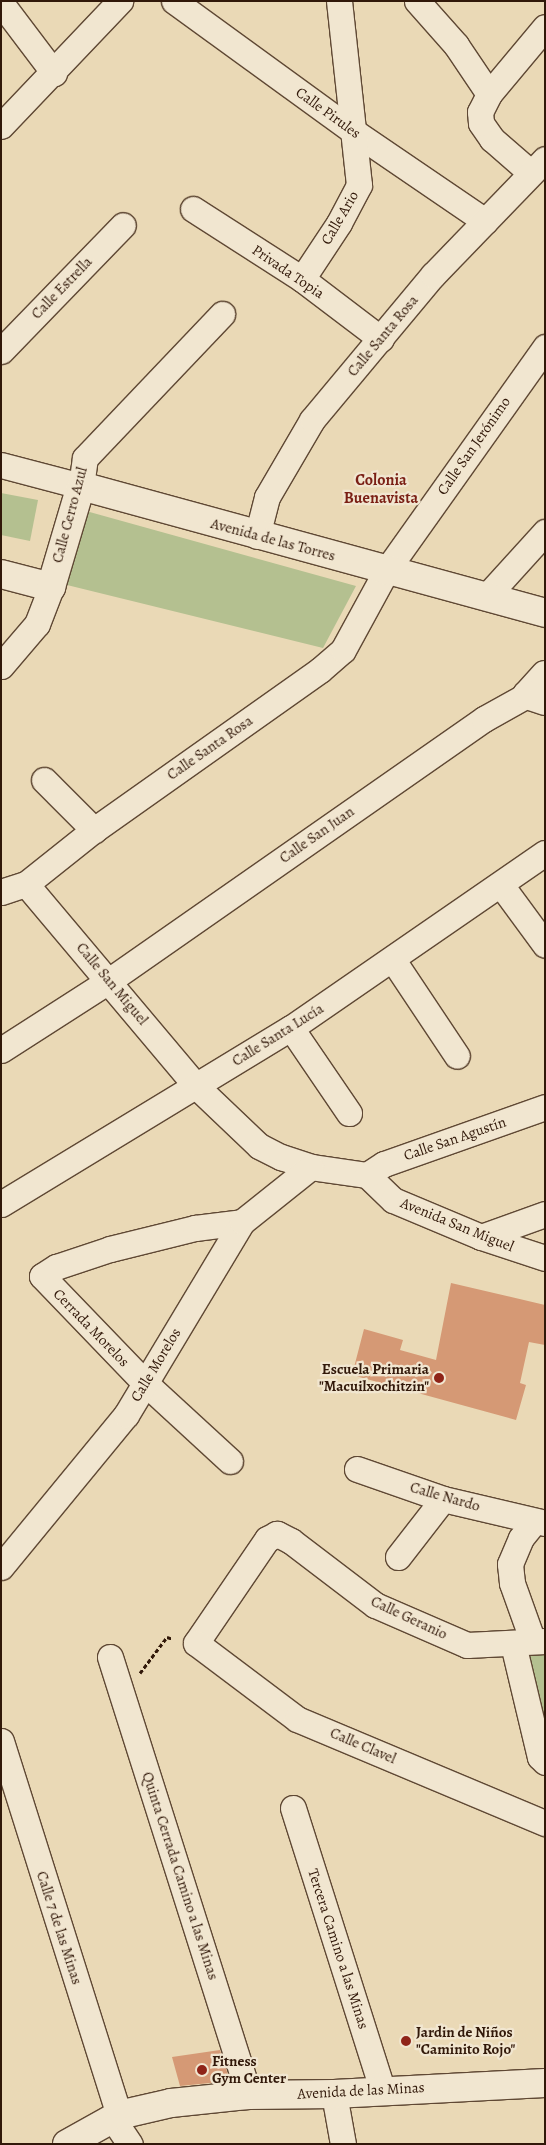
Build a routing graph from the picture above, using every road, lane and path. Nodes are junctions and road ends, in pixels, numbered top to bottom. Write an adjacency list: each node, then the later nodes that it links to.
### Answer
1 (120, 1): 7 (street)
2 (174, 1): 10 (street, Calle Pirules)
3 (338, 1): 10 (street, Calle Ario)
4 (417, 1): 8 (street)
5 (1, 3): 7 (street)
6 (545, 27): 8 (street)
7 (54, 73): 9 (street)
8 (484, 103): 11 (street)
9 (1, 126)
10 (353, 131): 13 (street, Calle Pirules); 15 (street, Calle Ario)
11 (538, 166): 13 (street, Calle Santa Rosa)
12 (193, 208): 15 (street, Privada Topia)
13 (485, 221): 17 (street, Calle Santa Rosa)
14 (122, 225): 19 (street, Calle Estrella)
15 (302, 279): 17 (street, Privada Topia)
16 (222, 314): 21 (street, Calle Cerro Azul)
17 (381, 339): 23 (street, Calle Santa Rosa)
18 (545, 347): 24 (street, Calle San Jerónimo)
19 (1, 351)
20 (1, 465): 21 (street, Avenida de las Torres)
21 (81, 486): 23 (street, Avenida de las Torres); 26 (street, Calle Cerro Azul)
22 (545, 532): 27 (street)
23 (257, 536): 24 (street, Avenida de las Torres)
24 (386, 571): 27 (street, Avenida de las Torres); 33 (street, Calle Santa Rosa)
25 (1, 574): 26 (street)
26 (51, 587): 29 (street, Calle Cerro Azul)
27 (486, 597): 28 (street, Avenida de las Torres)
28 (545, 613)
29 (1, 666)
30 (545, 675): 31 (street)
31 (536, 698): 40 (street, Calle San Juan)
32 (44, 780): 33 (street)
33 (94, 830): 35 (street, Calle Santa Rosa)
34 (545, 852): 36 (street, Calle Santa Lucía)
35 (26, 884): 37 (street, Calle Santa Rosa); 40 (street, Calle San Miguel)
36 (502, 885): 38 (street); 39 (street, Calle Santa Lucía)
37 (1, 892)
38 (545, 945)
39 (394, 960): 41 (street, Calle Santa Lucía); 43 (street)
40 (110, 980): 42 (street); 44 (street, Calle San Miguel)
41 (291, 1028): 44 (street, Calle Santa Lucía); 46 (street)
42 (1, 1050)
43 (458, 1056)
44 (196, 1086): 47 (street); 49 (street, Calle Santa Lucía)
45 (545, 1108): 48 (street, Calle San Agustín)
46 (349, 1113)
47 (311, 1167): 48 (street); 51 (street, Calle Morelos)
48 (367, 1175): 52 (street, Avenida San Miguel)
49 (1, 1204)
50 (545, 1214): 52 (street)
51 (242, 1222): 54 (street, Calle Morelos); 54 (street, Cerrada Morelos)
52 (481, 1237): 53 (street, Avenida San Miguel)
53 (545, 1258)
54 (144, 1382): 55 (street, Cerrada Morelos); 60 (street, Calle Morelos)
55 (230, 1461)
56 (357, 1469): 57 (street, Calle Nardo)
57 (443, 1498): 58 (street, Calle Nardo); 59 (street)
58 (540, 1522): 61 (street, Calle Nardo)
59 (398, 1557)
60 (1, 1567)
61 (530, 1641): 62 (street, Calle Geranio); 66 (street, Calle Nardo)
62 (196, 1643): 64 (path); 68 (street, Calle Clavel)
63 (110, 1656): 64 (street, Quinta Cerrada Camino a las Minas)
64 (123, 1697): 72 (street, Quinta Cerrada Camino a las Minas)
65 (1, 1741): 73 (street, Calle 7 de las Minas)
66 (545, 1762)
67 (293, 1808): 70 (street, Tercera Camino a las Minas)
68 (545, 1823)
69 (545, 2082): 70 (street, Avenida de las Minas)
70 (382, 2089): 71 (street, Avenida de las Minas)
71 (334, 2094): 72 (street, Avenida de las Minas); 76 (street)
72 (249, 2095): 73 (street, Avenida de las Minas)
73 (116, 2117): 74 (street, Avenida de las Minas); 75 (street, Calle 7 de las Minas)
74 (67, 2144)
75 (130, 2144)
76 (343, 2144)

